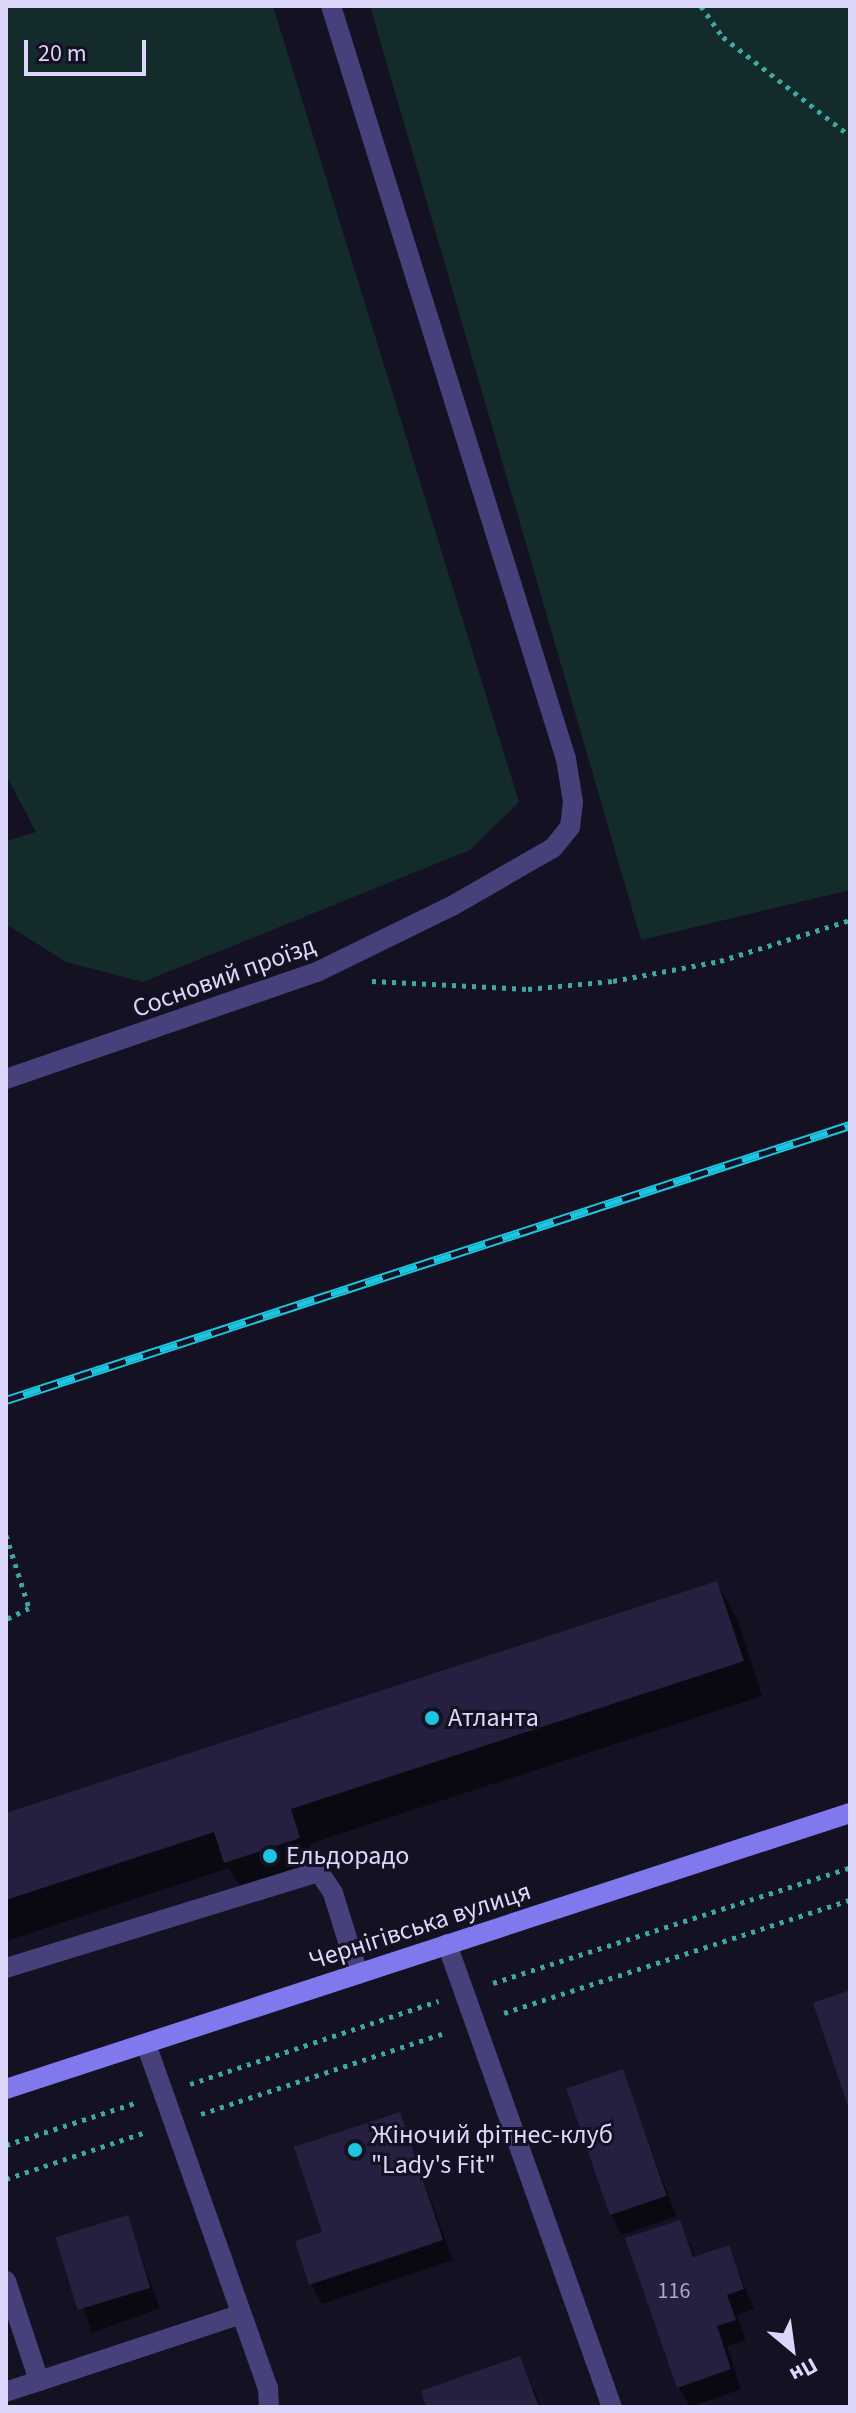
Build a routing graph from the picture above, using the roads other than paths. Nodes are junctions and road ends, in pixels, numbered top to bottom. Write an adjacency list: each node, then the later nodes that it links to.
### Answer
1 (331, 6): 2 (street, Сосновий проїзд)
2 (6, 1079)
3 (850, 1813): 4 (street, Чернігівська вулиця)
4 (447, 1944): 6 (street, Чернігівська вулиця); 14 (street)
5 (6, 1968): 6 (street)
6 (358, 1974): 7 (street, Чернігівська вулиця)
7 (146, 2044): 8 (street, Чернігівська вулиця); 10 (street)
8 (6, 2089)
9 (6, 2281): 11 (street)
10 (241, 2314): 11 (street); 13 (street)
11 (39, 2381): 12 (street)
12 (6, 2392)
13 (269, 2407)
14 (612, 2407)

